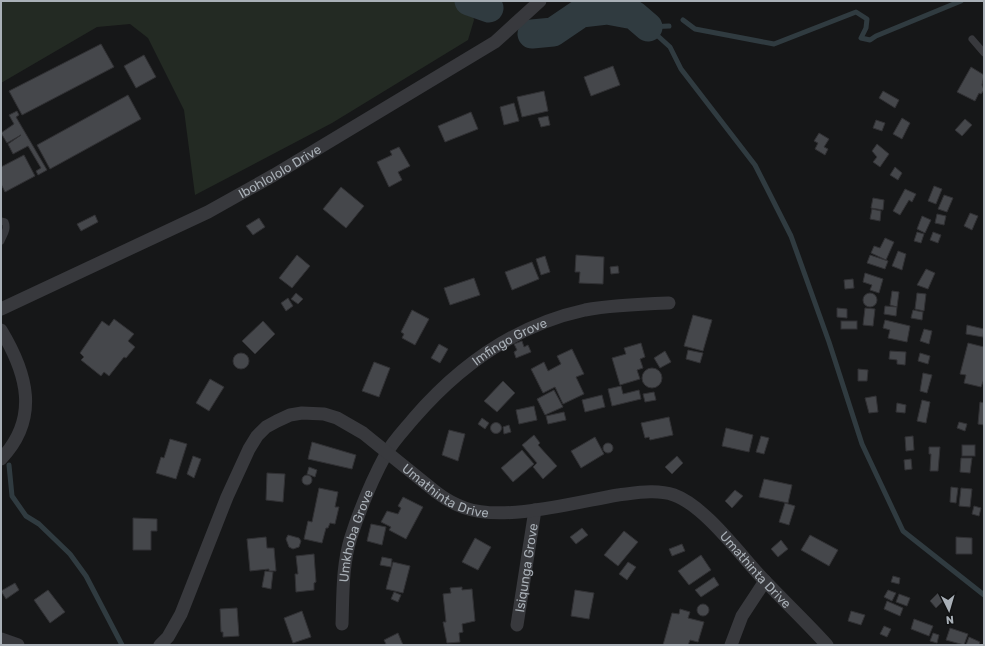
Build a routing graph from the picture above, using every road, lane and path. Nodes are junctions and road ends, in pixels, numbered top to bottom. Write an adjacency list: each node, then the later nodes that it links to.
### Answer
1 (540, 1): 7 (street, Ibohlololo Drive)
2 (972, 39): 3 (lane)
3 (984, 53)
4 (1, 220): 5 (lane)
5 (1, 241)
6 (669, 303): 9 (street, Imfingo Grove)
7 (1, 309)
8 (1, 330): 10 (street)
9 (387, 453): 11 (street, Umathinta Drive); 13 (street, Umkhoba Grove); 17 (street, Umathinta Drive)
10 (1, 459)
11 (535, 510): 12 (street, Umathinta Drive); 14 (street, Isiqunga Grove)
12 (765, 581): 18 (street); 19 (street, Umathinta Drive)
13 (342, 624)
14 (517, 625)
15 (1, 639): 16 (street)
16 (18, 645)
17 (160, 645)
18 (731, 645)
19 (828, 645)

